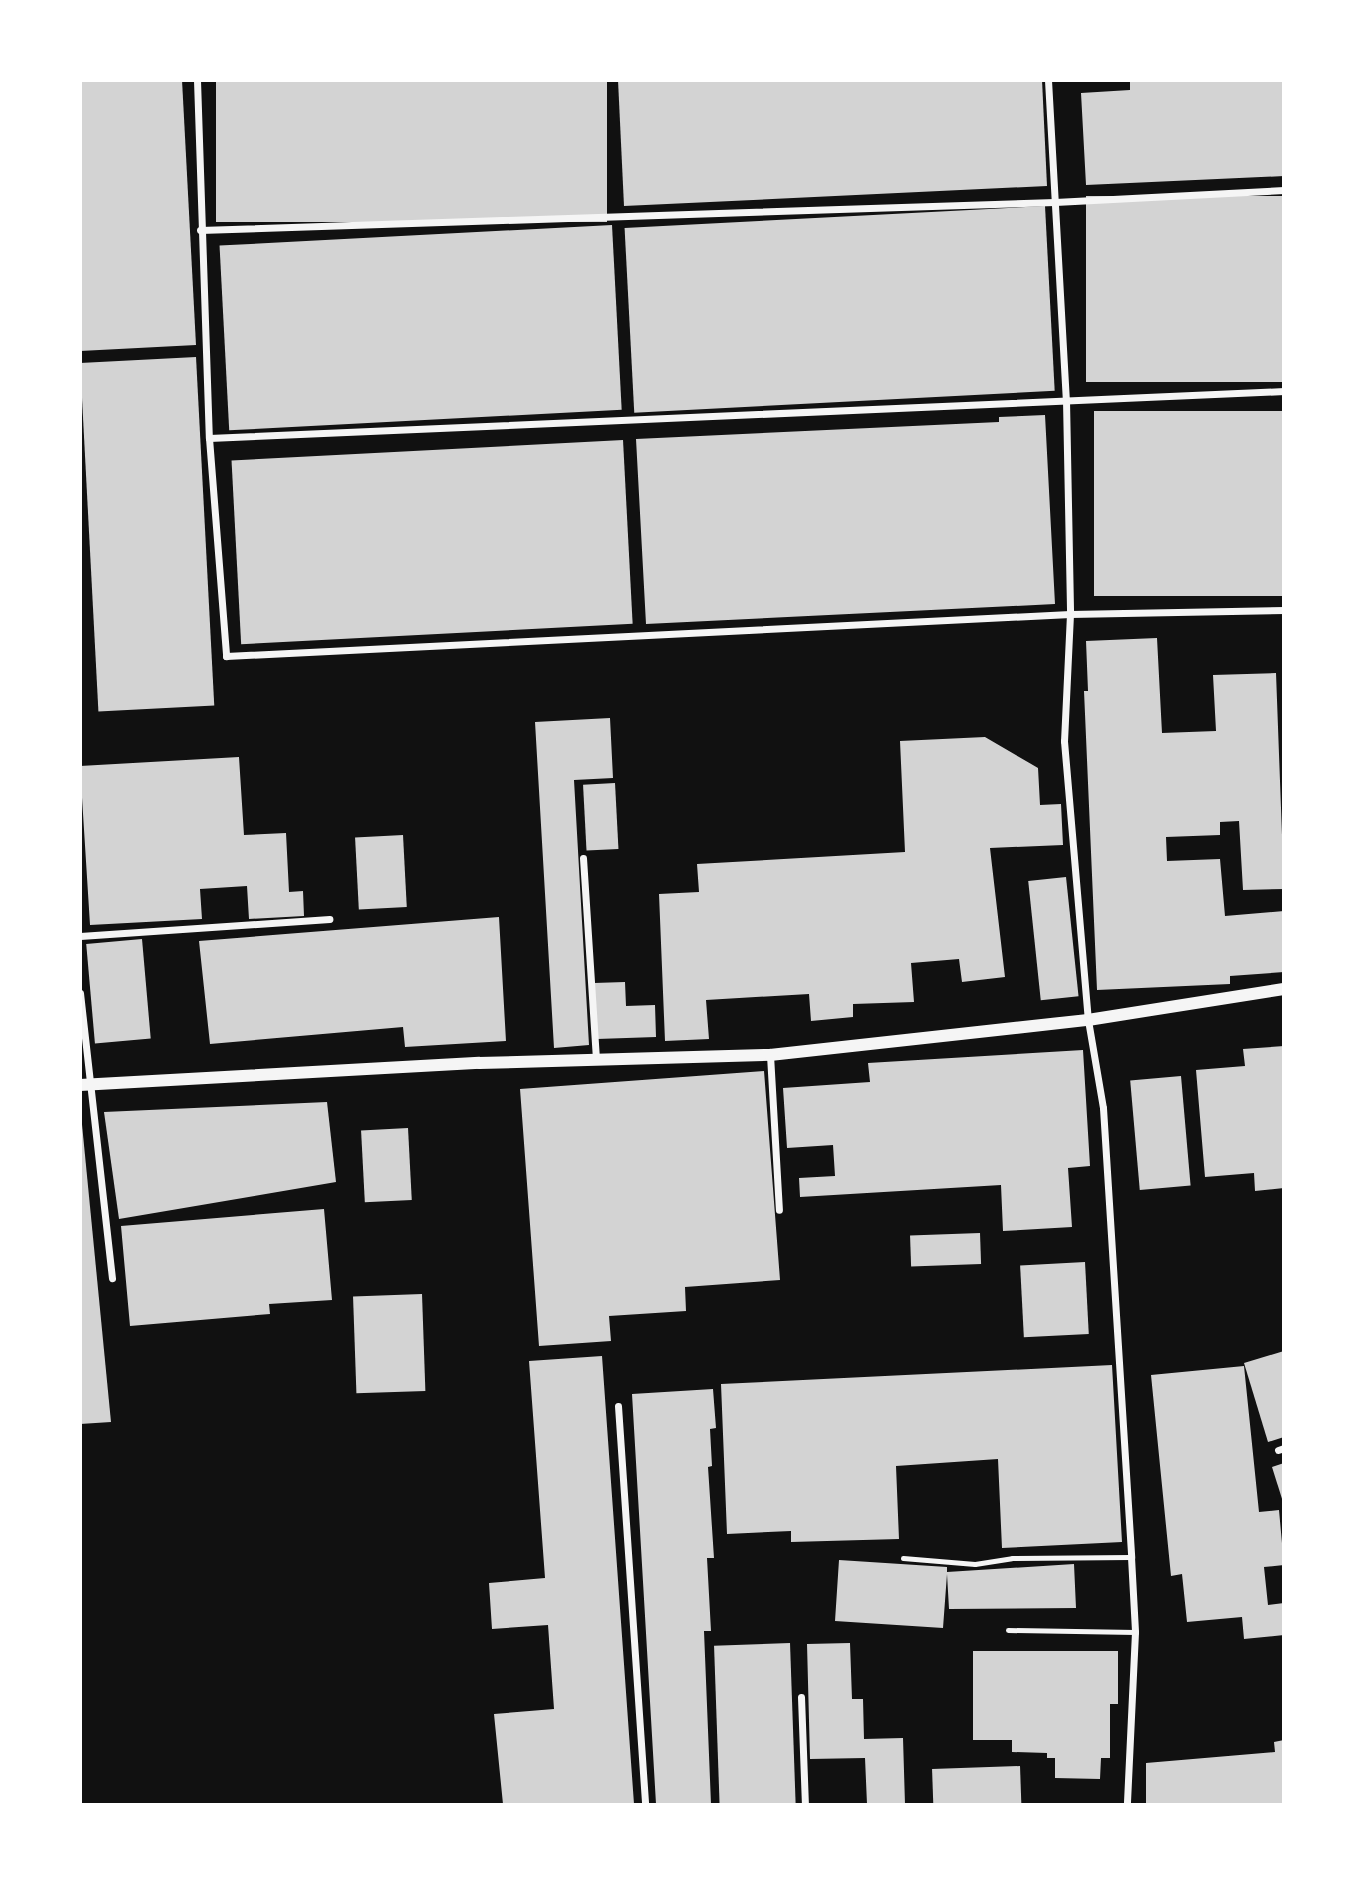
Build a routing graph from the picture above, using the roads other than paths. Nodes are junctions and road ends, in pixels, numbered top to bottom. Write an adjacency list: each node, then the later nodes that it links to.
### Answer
1 (197, 80): 5 (street)
2 (1048, 80): 4 (street)
3 (1283, 190): 4 (street)
4 (1055, 202): 5 (street); 7 (street)
5 (200, 230): 8 (street)
6 (1283, 391): 7 (street)
7 (1066, 400): 8 (street); 10 (street)
8 (209, 438): 10 (street)
9 (1283, 610): 10 (street)
10 (1070, 614): 16 (street)
11 (583, 858): 18 (street)
12 (328, 919): 13 (street)
13 (80, 936)
14 (1283, 989): 16 (street)
15 (80, 993): 19 (street)
16 (1088, 1020): 17 (street); 23 (street)
17 (770, 1055): 18 (street); 20 (street)
18 (596, 1060): 19 (street)
19 (87, 1084): 21 (street)
20 (779, 1210)
21 (112, 1278)
22 (618, 1406): 28 (street)
23 (1132, 1557): 24 (lane); 26 (street)
24 (903, 1558)
25 (1008, 1630): 26 (lane)
26 (1135, 1632): 30 (street)
27 (801, 1697): 29 (street)
28 (645, 1804)
29 (805, 1804)
30 (1127, 1804)

